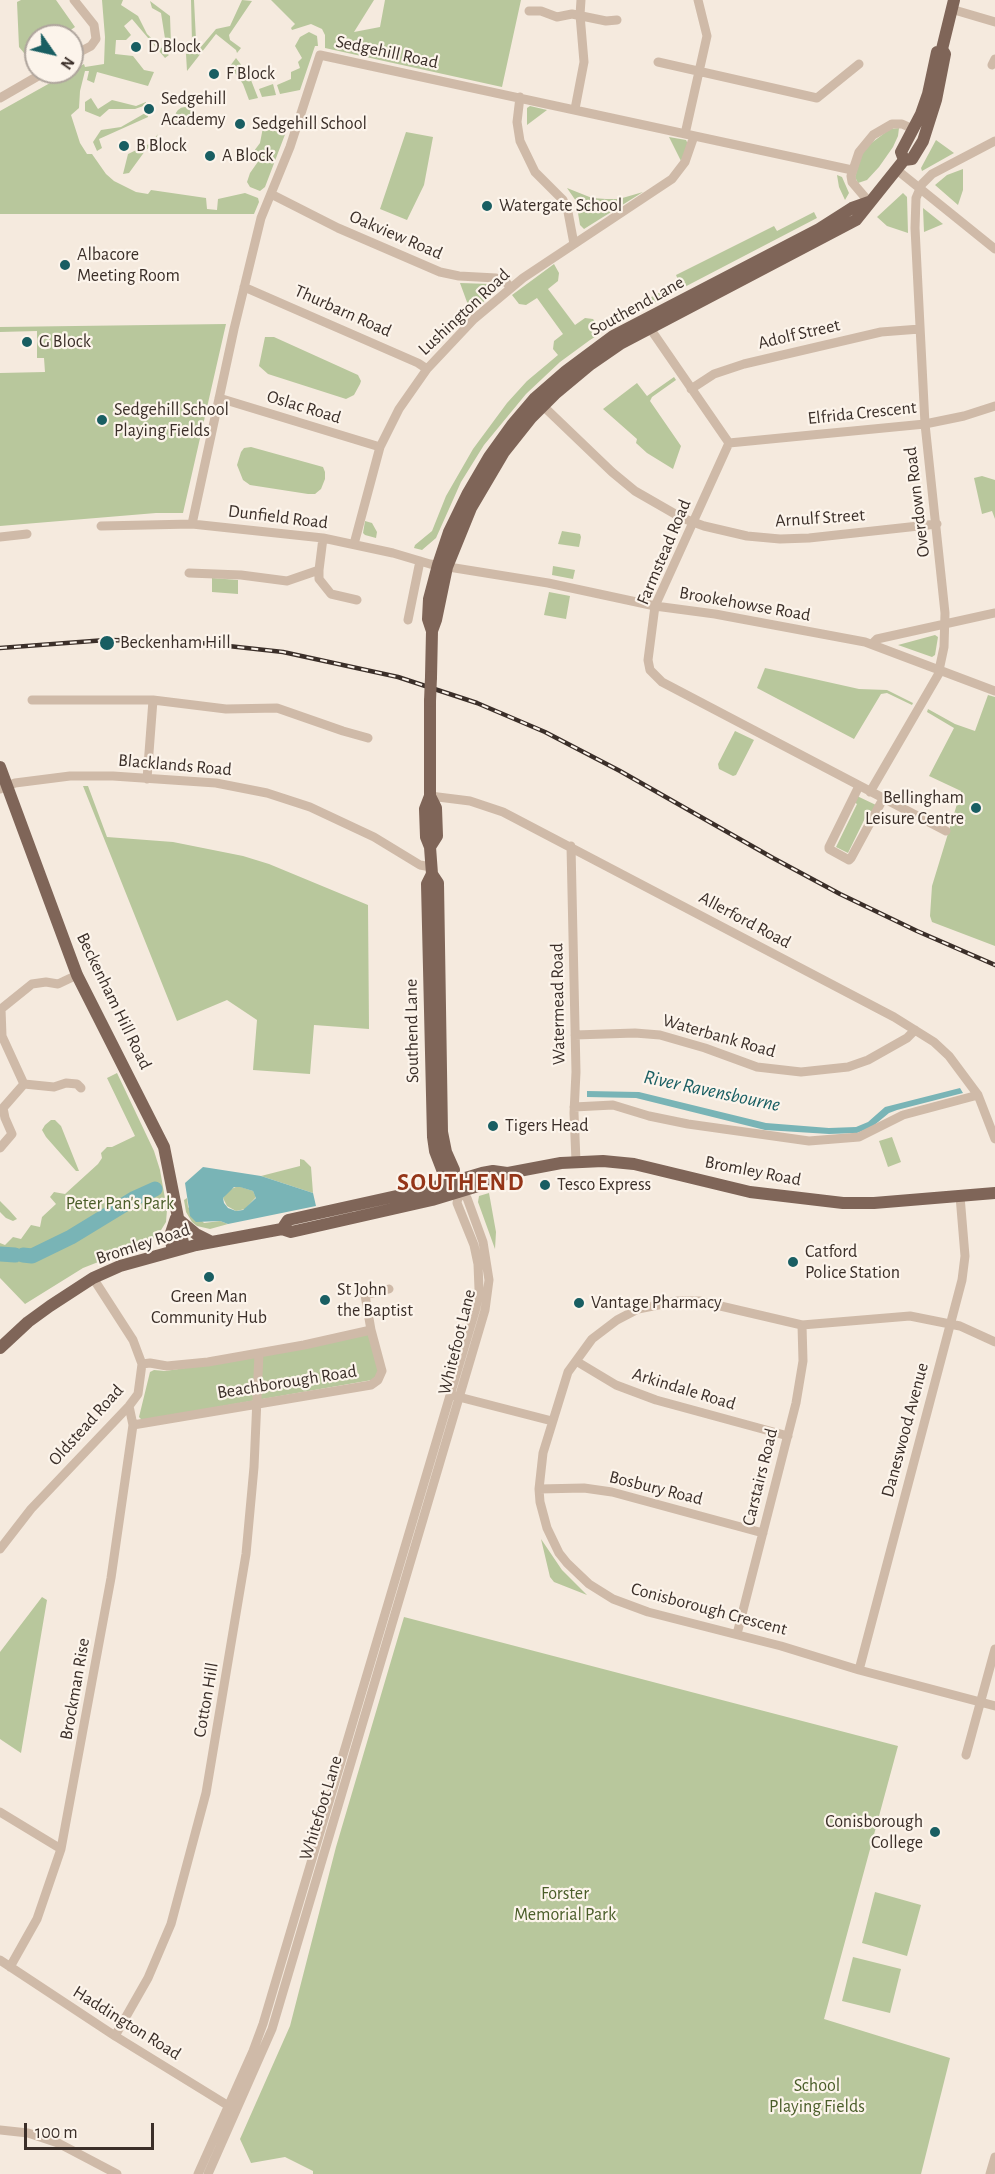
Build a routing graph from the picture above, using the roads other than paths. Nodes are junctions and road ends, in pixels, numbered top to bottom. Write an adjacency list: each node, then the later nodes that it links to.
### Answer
1 (74, 0): 10 (street)
2 (581, 0): 6 (street)
3 (698, 0): 13 (street, Lushington Road)
4 (953, 4): 7 (street); 9 (main road, Southend Lane)
5 (529, 11): 6 (street)
6 (580, 15): 8 (street); 17 (street)
7 (994, 19)
8 (616, 20)
9 (942, 49): 18 (main road, Southend Lane); 21 (main road, Southend Lane)
10 (84, 50)
11 (658, 62): 13 (street)
12 (859, 64): 13 (street)
13 (699, 70): 19 (street, Lushington Road)
14 (24, 84): 16 (street)
15 (520, 97): 17 (street, Sedgehill Road); 24 (street, Sedgehill Road); 26 (street)
16 (0, 98)
17 (575, 109): 19 (street, Sedgehill Road)
18 (913, 129): 21 (main road, Southend Lane); 22 (street)
19 (689, 135): 22 (street, Sedgehill Road); 26 (street, Lushington Road)
20 (995, 141): 23 (street)
21 (900, 165): 23 (street); 25 (main road, Southend Lane)
22 (852, 170): 25 (street)
23 (920, 189): 27 (street); 31 (street, Overdown Road)
24 (271, 194): 28 (street, Sedgehill Road); 29 (street, Oakview Road)
25 (869, 202): 30 (main road, Southend Lane)
26 (574, 244): 29 (street, Lushington Road)
27 (995, 249)
28 (244, 287): 32 (street, Thurbarn Road); 34 (street, Sedgehill Road)
29 (511, 288): 32 (street, Lushington Road)
30 (647, 324): 33 (street); 35 (main road, Southend Lane)
31 (920, 329): 33 (street, Adolf Street); 37 (street, Overdown Road)
32 (427, 369): 39 (street, Lushington Road)
33 (691, 389): 38 (street)
34 (219, 398): 39 (street, Oslac Road); 41 (street, Sedgehill Road)
35 (539, 402): 40 (street, Arnulf Street); 49 (main road, Southend Lane)
36 (995, 406): 37 (street, Elfrida Crescent)
37 (925, 424): 38 (street, Elfrida Crescent); 42 (street, Overdown Road)
38 (729, 443): 40 (street, Farmstead Road)
39 (380, 447): 47 (street, Lushington Road)
40 (693, 522): 42 (street, Arnulf Street); 53 (street, Farmstead Road)
41 (192, 524): 43 (street, Dunfield Road); 46 (street, Dunfield Road)
42 (937, 524): 56 (street, Overdown Road)
43 (101, 526)
44 (27, 534): 45 (street)
45 (0, 537)
46 (323, 538): 47 (street, Dunfield Road); 50 (street)
47 (354, 544): 48 (street, Dunfield Road)
48 (420, 561): 49 (street, Dunfield Road); 55 (street)
49 (442, 566): 53 (street, Brookehowse Road); 68 (main road, Southend Lane, bridge)
50 (319, 570): 51 (street); 52 (street)
51 (189, 573)
52 (357, 600)
53 (655, 606): 57 (street, Brookehowse Road); 65 (street, Farmstead Road)
54 (995, 613): 56 (street)
55 (408, 621)
56 (946, 624): 57 (street); 58 (street, Overdown Road)
57 (872, 644): 58 (street, Brookehowse Road)
58 (940, 670): 59 (street, Brookehowse Road); 67 (street, Overdown Road)
59 (995, 691)
60 (32, 700): 61 (street)
61 (153, 700): 62 (street); 64 (street)
62 (368, 738)
63 (0, 767): 66 (main road, Beckenham Hill Road)
64 (147, 779): 66 (street, Blacklands Road); 72 (street, Blacklands Road)
65 (859, 786): 67 (street, Farmstead Road); 69 (street)
66 (3, 787): 73 (main road, Beckenham Hill Road)
67 (870, 792): 69 (street, Farmstead Road)
68 (430, 796): 71 (street, Allerford Road); 72 (main road, Southend Lane)
69 (883, 798): 70 (street, Farmstead Road)
70 (946, 831)
71 (571, 846): 75 (street, Allerford Road); 76 (street, Watermead Road)
72 (432, 871): 84 (main road, Southend Lane)
73 (77, 975): 74 (street); 87 (main road, Beckenham Hill Road)
74 (0, 1009): 77 (street)
75 (915, 1030): 76 (street, Waterbank Road); 79 (street, Allerford Road)
76 (575, 1035): 80 (street, Watermead Road)
77 (24, 1084): 78 (street); 82 (street)
78 (81, 1088)
79 (978, 1095): 80 (street); 81 (street, Allerford Road)
80 (574, 1107): 83 (street, Watermead Road)
81 (995, 1138)
82 (0, 1148)
83 (576, 1161): 84 (main road, Bromley Road); 86 (main road, Bromley Road)
84 (456, 1186): 88 (main road, Bromley Road); 100 (street, Whitefoot Lane)
85 (995, 1193): 86 (main road, Bromley Road)
86 (960, 1196): 92 (street, Daneswood Avenue)
87 (177, 1218): 88 (main road); 89 (main road, Beckenham Hill Road)
88 (212, 1242): 89 (main road, Bromley Road)
89 (178, 1250): 90 (main road, Bromley Road)
90 (93, 1278): 96 (main road, Bromley Road); 99 (street, Oldstead Road)
91 (389, 1289): 94 (street)
92 (951, 1323): 93 (street, Conisborough Crescent); 95 (street, Conisborough Crescent); 111 (street, Daneswood Avenue)
93 (802, 1325): 98 (street, Conisborough Crescent); 105 (street, Carstairs Road)
94 (371, 1330): 97 (street, Beachborough Road); 101 (street, Beachborough Road)
95 (995, 1342)
96 (0, 1348)
97 (259, 1353): 99 (street, Beachborough Road); 101 (street, Cotton Hill)
98 (576, 1361): 103 (street, Conisborough Crescent); 105 (street, Arkindale Road)
99 (142, 1364): 102 (street, Oldstead Road)
100 (455, 1396): 103 (street); 120 (street, Whitefoot Lane); 121 (street, Whitefoot Lane)
101 (256, 1404): 104 (street, Beachborough Road); 119 (street, Cotton Hill)
102 (129, 1406): 104 (street, Brockman Rise); 108 (street, Oldstead Road)
103 (552, 1421): 106 (street, Conisborough Crescent)
104 (133, 1425): 116 (street, Brockman Rise)
105 (788, 1436): 107 (street, Carstairs Road)
106 (539, 1488): 107 (street, Bosbury Road); 109 (street, Conisborough Crescent)
107 (763, 1533): 109 (street, Carstairs Road)
108 (0, 1549)
109 (737, 1634): 111 (street, Conisborough Crescent)
110 (995, 1648): 112 (street)
111 (859, 1670): 112 (street, Conisborough Crescent)
112 (981, 1702): 113 (street, Conisborough Crescent); 114 (street)
113 (995, 1706)
114 (966, 1755)
115 (0, 1812): 116 (street)
116 (61, 1850): 118 (street, Brockman Rise)
117 (0, 1960): 118 (street, Haddington Road)
118 (10, 1967): 119 (street, Haddington Road)
119 (115, 2036): 120 (street, Haddington Road)
120 (228, 2106): 121 (street, Haddington Road); 125 (street, Whitefoot Lane)
121 (237, 2111): 126 (street, Whitefoot Lane)
122 (0, 2130): 124 (street)
123 (995, 2157): 127 (street)
124 (117, 2174)
125 (198, 2174)
126 (208, 2174)
127 (990, 2174)

